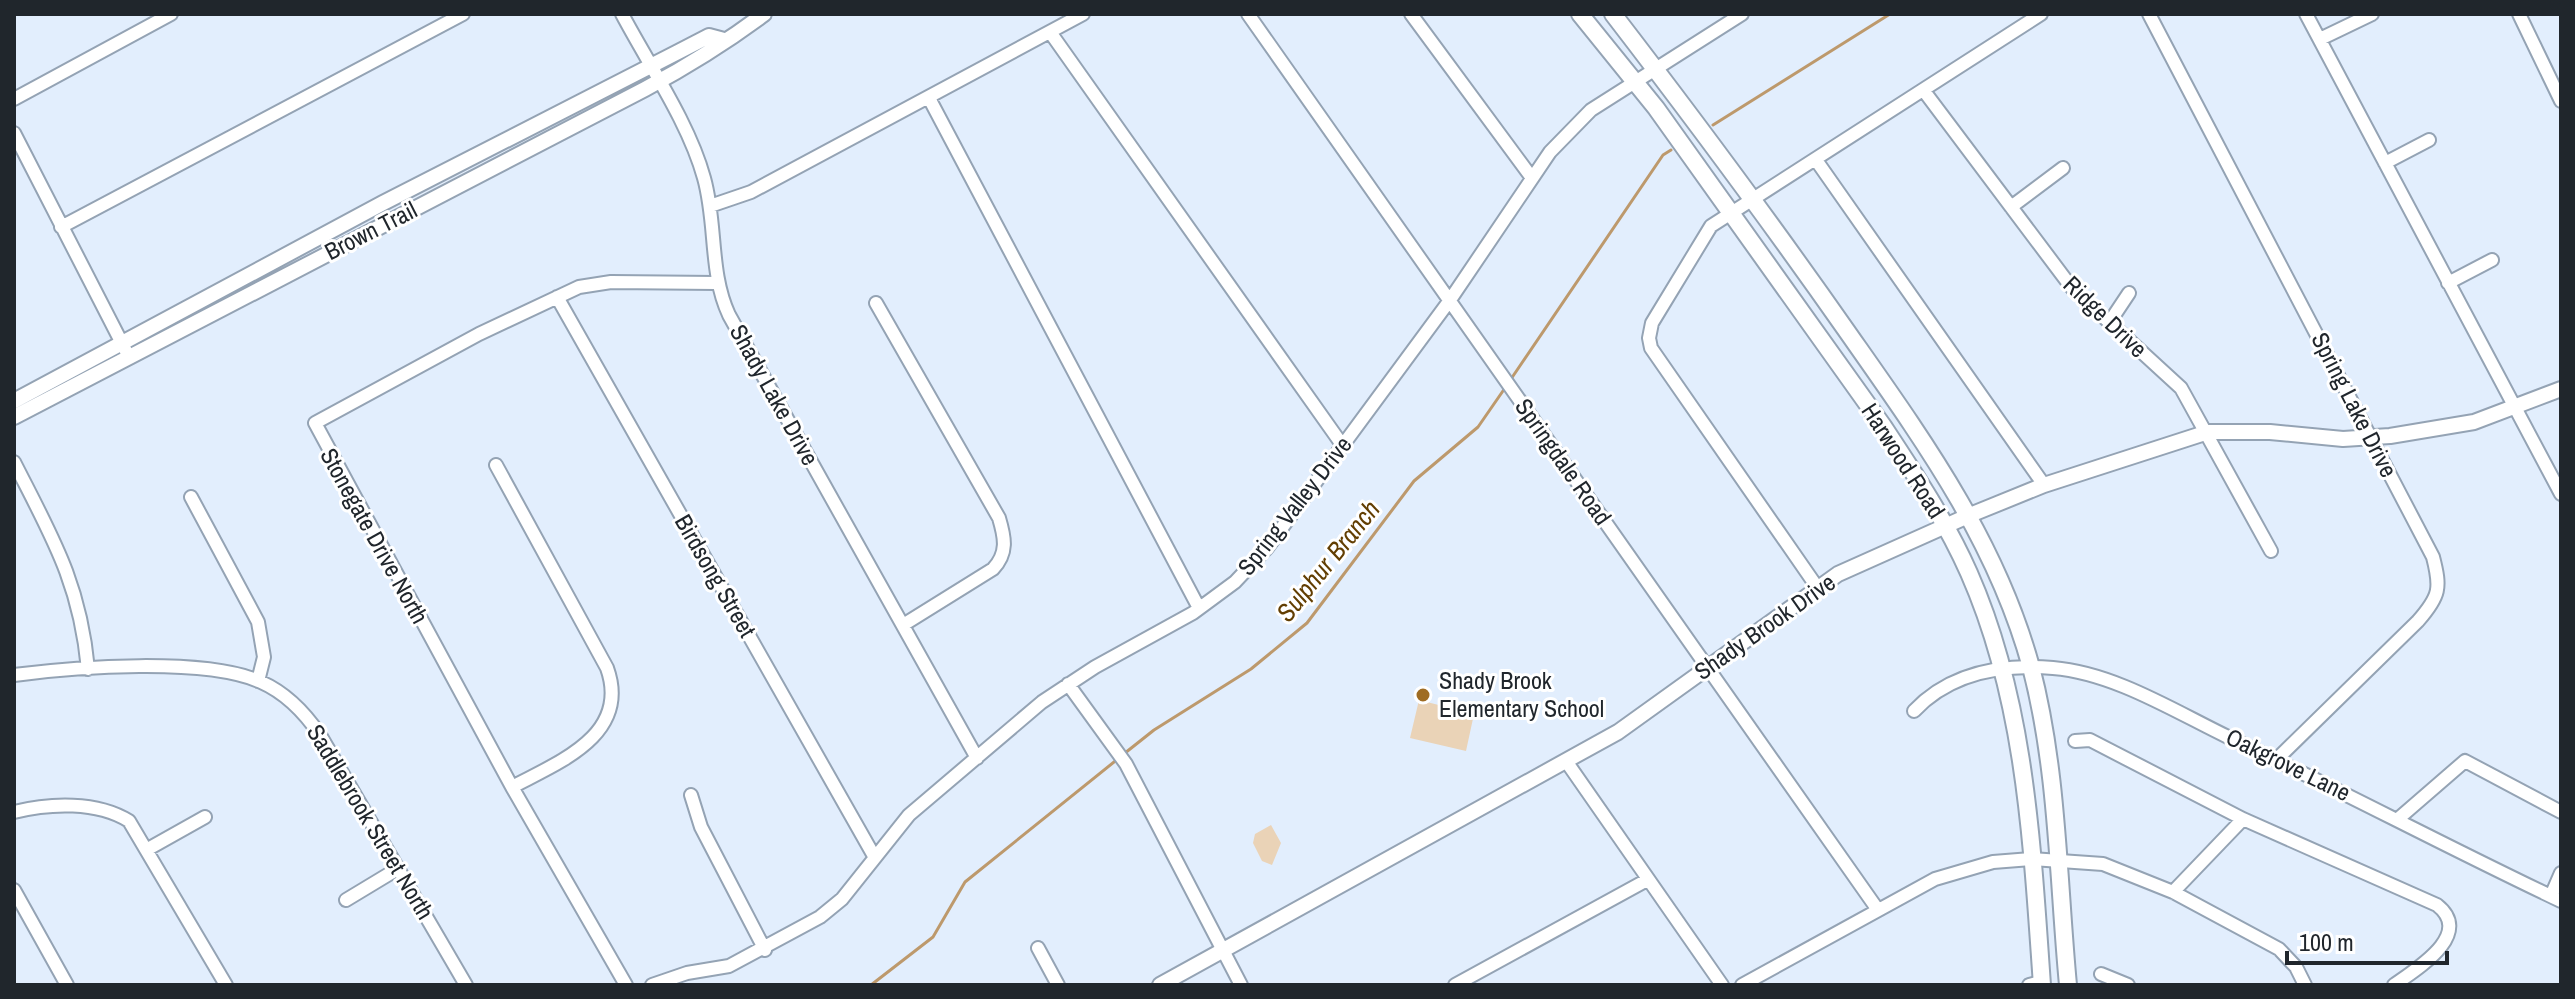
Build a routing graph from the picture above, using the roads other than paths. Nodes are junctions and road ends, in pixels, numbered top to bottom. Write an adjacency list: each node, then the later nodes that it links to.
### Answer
1 (171, 14): 25 (street)
2 (463, 14): 39 (street)
3 (622, 14): 19 (street, Shady Lake Drive)
4 (764, 14): 18 (street, Brown Trail)
5 (1083, 14): 16 (street)
6 (1248, 14): 45 (street, Springdale Road)
7 (1411, 14): 32 (street)
8 (1580, 14): 21 (main road, Harwood Road)
9 (1613, 14): 20 (main road, Harwood Road)
10 (1742, 14): 20 (street, Spring Valley Drive)
11 (2041, 14): 23 (street)
12 (2149, 14): 55 (street, Spring Lake Drive)
13 (2306, 14): 17 (street)
14 (2372, 14): 17 (street)
15 (2519, 14): 26 (street)
16 (1050, 32): 24 (street); 56 (street)
17 (2320, 39): 30 (street)
18 (724, 40): 19 (street, Brown Trail); 22 (street, Brown Trail)
19 (650, 67): 22 (street, Shady Lake Drive); 34 (street, Brown Trail)
20 (1655, 68): 21 (street, Spring Valley Drive); 33 (main road, Harwood Road)
21 (1634, 81): 32 (street, Spring Valley Drive); 37 (main road, Harwood Road)
22 (658, 82): 35 (street, Shady Lake Drive); 38 (street, Brown Trail)
23 (1924, 91): 29 (street); 36 (street, Ridge Drive)
24 (929, 98): 35 (street); 66 (street)
25 (14, 99)
26 (2561, 101)
27 (14, 133): 39 (street)
28 (2429, 140): 30 (street)
29 (1816, 160): 33 (street); 59 (street)
30 (2385, 163): 42 (street)
31 (2063, 168): 36 (street)
32 (1532, 178): 45 (street, Spring Valley Drive)
33 (1754, 200): 37 (street); 62 (main road, Harwood Road)
34 (383, 203): 38 (street); 48 (street, Brown Trail)
35 (710, 206): 41 (street, Shady Lake Drive)
36 (2011, 207): 47 (street, Ridge Drive)
37 (1730, 213): 63 (main road, Harwood Road); 65 (street)
38 (393, 220): 49 (street, Brown Trail)
39 (61, 227): 48 (street)
40 (2492, 260): 42 (street)
41 (716, 283): 44 (street, Stonegate Drive North); 67 (street, Shady Lake Drive)
42 (2448, 283): 52 (street)
43 (2129, 293): 47 (street)
44 (557, 297): 80 (street, Stonegate Drive North); 88 (street, Birdsong Street)
45 (1450, 300): 56 (street, Spring Valley Drive); 68 (street, Springdale Road)
46 (876, 303): 67 (street)
47 (2109, 323): 54 (street, Ridge Drive)
48 (121, 342): 49 (street); 51 (street, Brown Trail)
49 (129, 357): 53 (street, Brown Trail)
50 (2561, 389): 52 (street, Shady Brook Drive)
51 (14, 401)
52 (2515, 408): 55 (street, Shady Brook Drive); 60 (street)
53 (14, 417)
54 (2208, 432): 55 (street, Shady Brook Drive); 59 (street, Shady Brook Drive); 64 (street, Ridge Drive)
55 (2370, 437): 78 (street, Spring Lake Drive)
56 (1343, 446): 66 (street, Spring Valley Drive)
57 (14, 462): 70 (street)
58 (496, 465): 80 (street)
59 (2044, 485): 62 (street, Shady Brook Drive)
60 (2561, 494)
61 (191, 497): 73 (street)
62 (1970, 515): 63 (street, Shady Brook Drive); 69 (main road, Harwood Road)
63 (1945, 526): 65 (street, Shady Brook Drive); 71 (main road, Harwood Road)
64 (2271, 551)
65 (1817, 587): 68 (street, Shady Brook Drive)
66 (1199, 608): 74 (street, Spring Valley Drive)
67 (903, 625): 77 (street, Shady Lake Drive)
68 (1707, 667): 79 (street, Shady Brook Drive); 98 (street, Springdale Road)
69 (2031, 668): 71 (street, Oakgrove Lane); 78 (street, Oakgrove Lane); 90 (main road, Harwood Road)
70 (88, 669): 72 (street, Saddlebrook Street North); 73 (street, Saddlebrook Street North)
71 (2003, 670): 75 (street, Oakgrove Lane); 89 (main road, Harwood Road)
72 (14, 675)
73 (258, 681): 91 (street, Saddlebrook Street North)
74 (1068, 684): 77 (street, Spring Valley Drive); 101 (street)
75 (1914, 711)
76 (2075, 741): 85 (street)
77 (977, 758): 88 (street, Spring Valley Drive)
78 (2276, 760): 86 (street, Oakgrove Lane)
79 (1566, 761): 93 (street); 101 (street, Shady Brook Drive)
80 (512, 787): 107 (street, Stonegate Drive North)
81 (691, 795): 100 (street)
82 (14, 812): 87 (street)
83 (2561, 812): 86 (street)
84 (205, 817): 87 (street)
85 (2243, 819): 95 (street); 118 (street)
86 (2398, 819): 96 (street, Oakgrove Lane)
87 (148, 849): 105 (street)
88 (874, 856): 100 (street, Spring Valley Drive)
89 (2031, 859): 90 (street); 98 (street); 103 (main road, Harwood Road)
90 (2058, 863): 95 (street); 115 (main road, Harwood Road)
91 (399, 868): 97 (street); 106 (street, Saddlebrook Street North)
92 (2561, 873): 96 (street)
93 (1647, 880): 112 (street); 113 (street)
94 (14, 890): 104 (street)
95 (2173, 892): 117 (street)
96 (2556, 899)
97 (346, 900)
98 (1878, 910): 114 (street)
99 (1038, 948): 109 (street)
100 (765, 950): 108 (street, Spring Valley Drive)
101 (1224, 951): 110 (street, Shady Brook Drive); 111 (street)
102 (2101, 974): 116 (street)
103 (2037, 984)
104 (67, 985)
105 (226, 985)
106 (466, 985)
107 (626, 985)
108 (652, 985)
109 (1058, 985)
110 (1160, 985)
111 (1241, 985)
112 (1455, 985)
113 (1722, 985)
114 (1742, 985)
115 (2068, 985)
116 (2128, 985)
117 (2305, 985)
118 (2394, 985)

